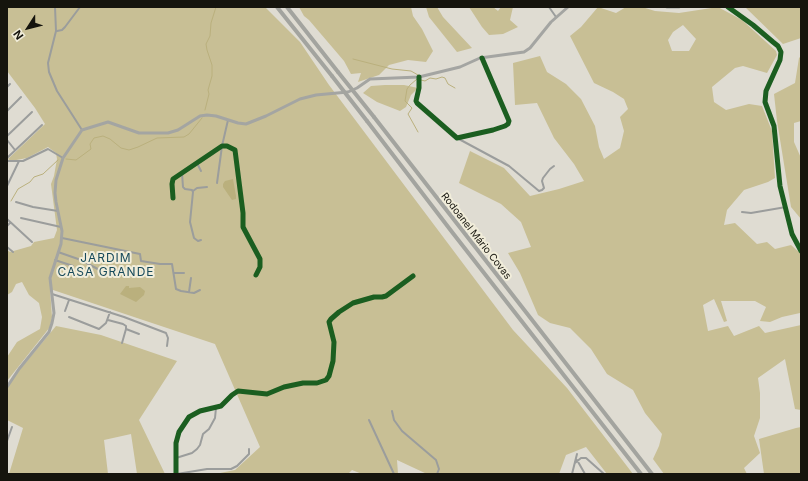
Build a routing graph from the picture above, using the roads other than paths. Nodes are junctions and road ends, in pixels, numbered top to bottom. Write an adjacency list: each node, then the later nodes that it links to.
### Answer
1 (54, 7): 11 (street)
2 (80, 7): 11 (street)
3 (277, 7): 94 (highway, Rodoanel Mário Covas, bridge)
4 (287, 7): 95 (highway, Rodoanel Mário Covas, bridge)
5 (549, 7): 10 (street)
6 (568, 7): 10 (main road)
7 (667, 7): 8 (main road)
8 (679, 7)
9 (728, 7): 40 (main road)
10 (556, 17): 12 (main road)
11 (56, 31): 21 (street)
12 (482, 58): 13 (main road); 23 (street)
13 (419, 77): 19 (main road); 23 (street)
14 (10, 84): 15 (street)
15 (7, 87)
16 (21, 98): 17 (street)
17 (7, 111)
18 (32, 112): 22 (street)
19 (228, 120): 21 (main road); 25 (street)
20 (42, 125): 26 (street)
21 (82, 130): 27 (main road)
22 (7, 136)
23 (458, 138): 31 (street)
24 (7, 140): 26 (street)
25 (222, 146): 30 (street); 34 (street); 62 (street)
26 (15, 150): 28 (street)
27 (64, 158): 29 (street); 41 (main road)
28 (7, 159): 29 (street)
29 (19, 161): 35 (street)
30 (197, 163): 32 (street); 33 (street)
31 (554, 166)
32 (201, 171)
33 (182, 173): 37 (street); 38 (street)
34 (217, 183)
35 (7, 186)
36 (207, 187): 37 (street)
37 (193, 191): 49 (street)
38 (173, 198)
39 (16, 202): 41 (street)
40 (786, 207): 42 (street); 52 (main road)
41 (58, 211): 47 (main road)
42 (742, 212)
43 (21, 218): 47 (street)
44 (7, 219): 45 (street)
45 (10, 223): 46 (street); 50 (street)
46 (7, 226)
47 (62, 228): 48 (main road)
48 (62, 238): 54 (main road); 59 (street)
49 (201, 240)
50 (32, 242)
51 (7, 247): 53 (street)
52 (801, 251)
53 (13, 252)
54 (58, 252): 55 (main road); 57 (street)
55 (55, 260): 56 (street); 67 (main road)
56 (73, 266)
57 (103, 272): 58 (street); 61 (street)
58 (126, 272)
59 (174, 273): 60 (street); 66 (street)
60 (184, 273)
61 (116, 275)
62 (256, 275)
63 (413, 276): 78 (street)
64 (191, 278): 66 (street)
65 (200, 290): 66 (street)
66 (189, 292)
67 (51, 294): 68 (street); 77 (main road)
68 (69, 300): 69 (street); 70 (street)
69 (65, 311)
70 (110, 312): 72 (street); 76 (street)
71 (69, 317): 72 (street)
72 (108, 320): 73 (street)
73 (126, 329): 74 (street); 75 (street)
74 (139, 334)
75 (122, 343)
76 (167, 346)
77 (7, 387)
78 (216, 408): 85 (street); 85 (street)
79 (392, 411): 90 (street)
80 (369, 420): 89 (street)
81 (12, 427): 82 (street)
82 (7, 441)
83 (249, 449): 88 (street)
84 (577, 454): 87 (street)
85 (176, 458): 88 (street)
86 (577, 460): 87 (street); 92 (street); 93 (street)
87 (575, 463): 91 (street)
88 (176, 474)
89 (394, 474)
90 (437, 474)
91 (572, 474)
92 (586, 474)
93 (604, 474)
94 (641, 474)
95 (652, 474)

